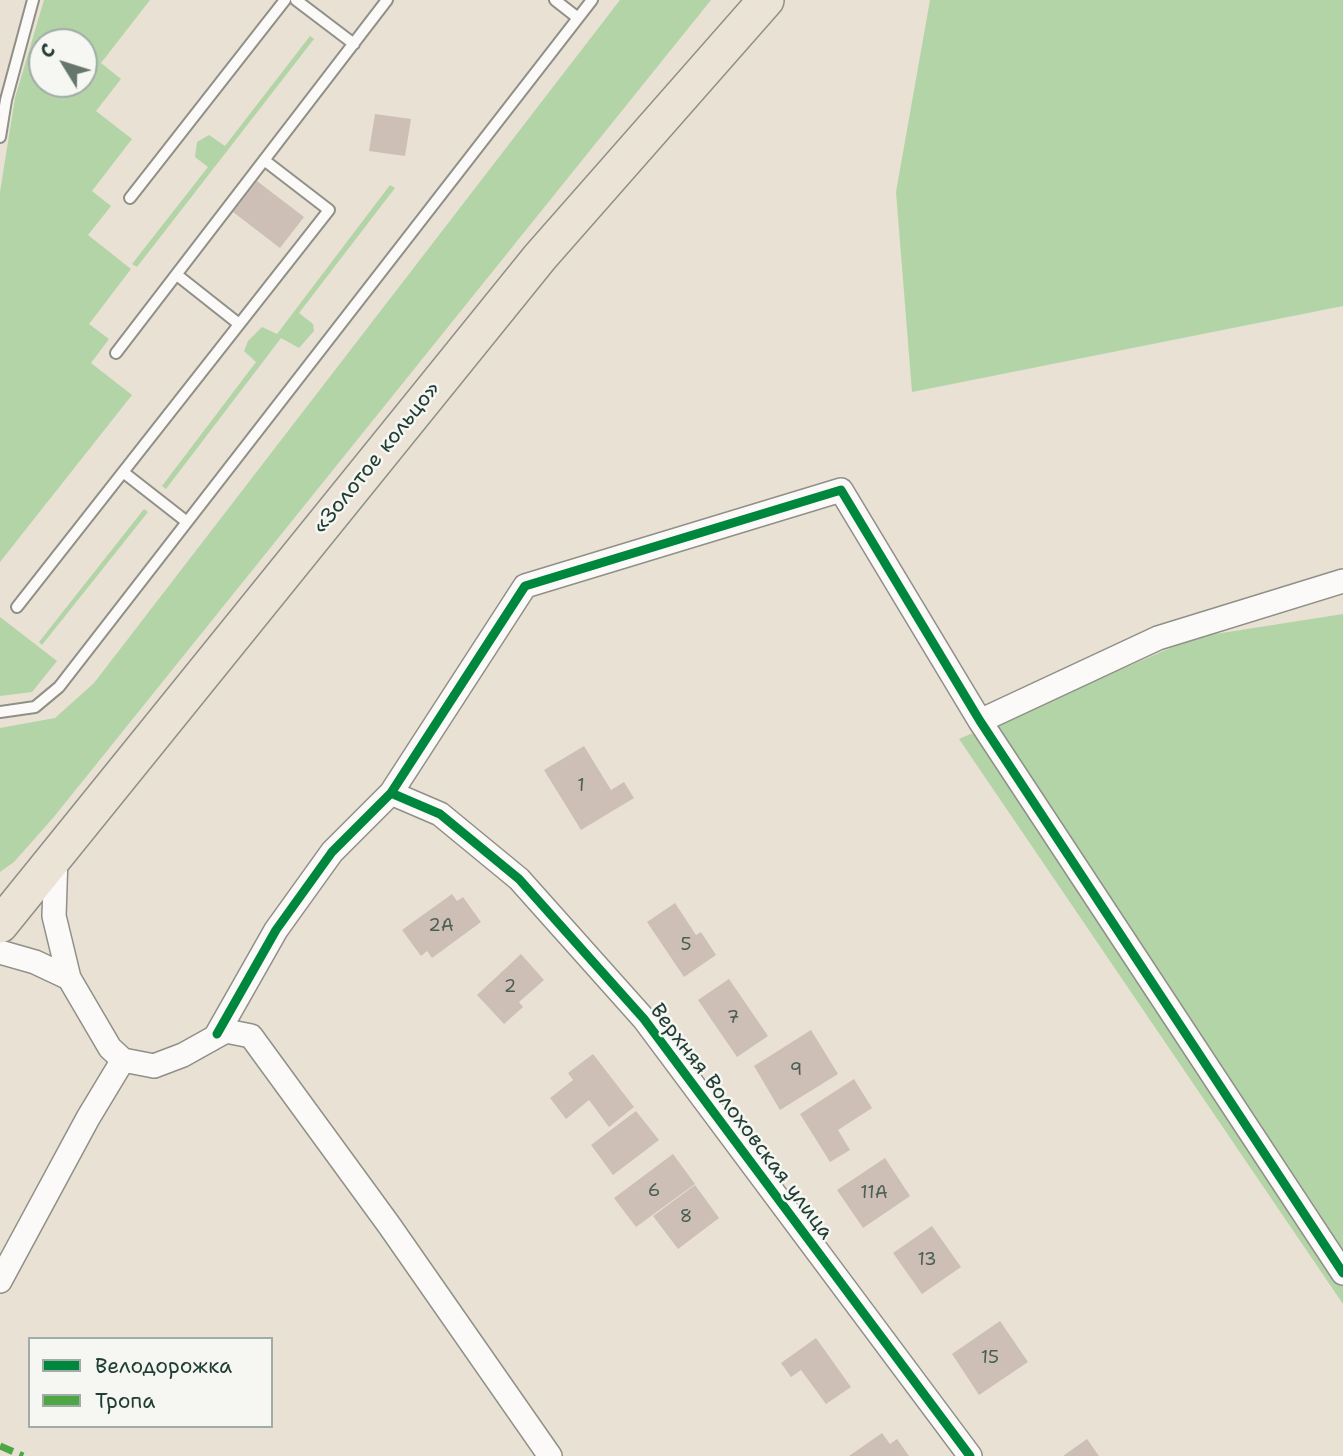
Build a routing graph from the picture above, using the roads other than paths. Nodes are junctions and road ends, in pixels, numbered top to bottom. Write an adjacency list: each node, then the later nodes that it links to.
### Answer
1 (33, 0): 10 (lane)
2 (285, 0): 12 (lane)
3 (296, 0): 9 (lane)
4 (387, 0): 9 (lane)
5 (555, 0): 8 (lane)
6 (592, 0): 8 (lane)
7 (766, 0): 23 (main road, «Золотое кольцо»)
8 (578, 18): 17 (lane)
9 (354, 44): 11 (lane)
10 (0, 137)
11 (264, 160): 13 (lane); 14 (lane)
12 (130, 198)
13 (177, 275): 14 (lane); 15 (lane)
14 (239, 324): 16 (lane)
15 (116, 353)
16 (123, 472): 17 (lane); 19 (lane)
17 (187, 522): 20 (lane)
18 (1343, 581): 21 (street)
19 (17, 607)
20 (0, 712)
21 (980, 721): 22 (street); 29 (street)
22 (391, 793): 27 (street); 32 (street, Верхняя Волоховская улица)
23 (56, 856): 24 (main road, «Золотое кольцо»); 26 (street)
24 (0, 925)
25 (0, 952): 26 (street)
26 (69, 978): 28 (street)
27 (217, 1034): 28 (street); 31 (street)
28 (123, 1060): 30 (street)
29 (1343, 1273)
30 (0, 1281)
31 (550, 1456)
32 (970, 1456)

